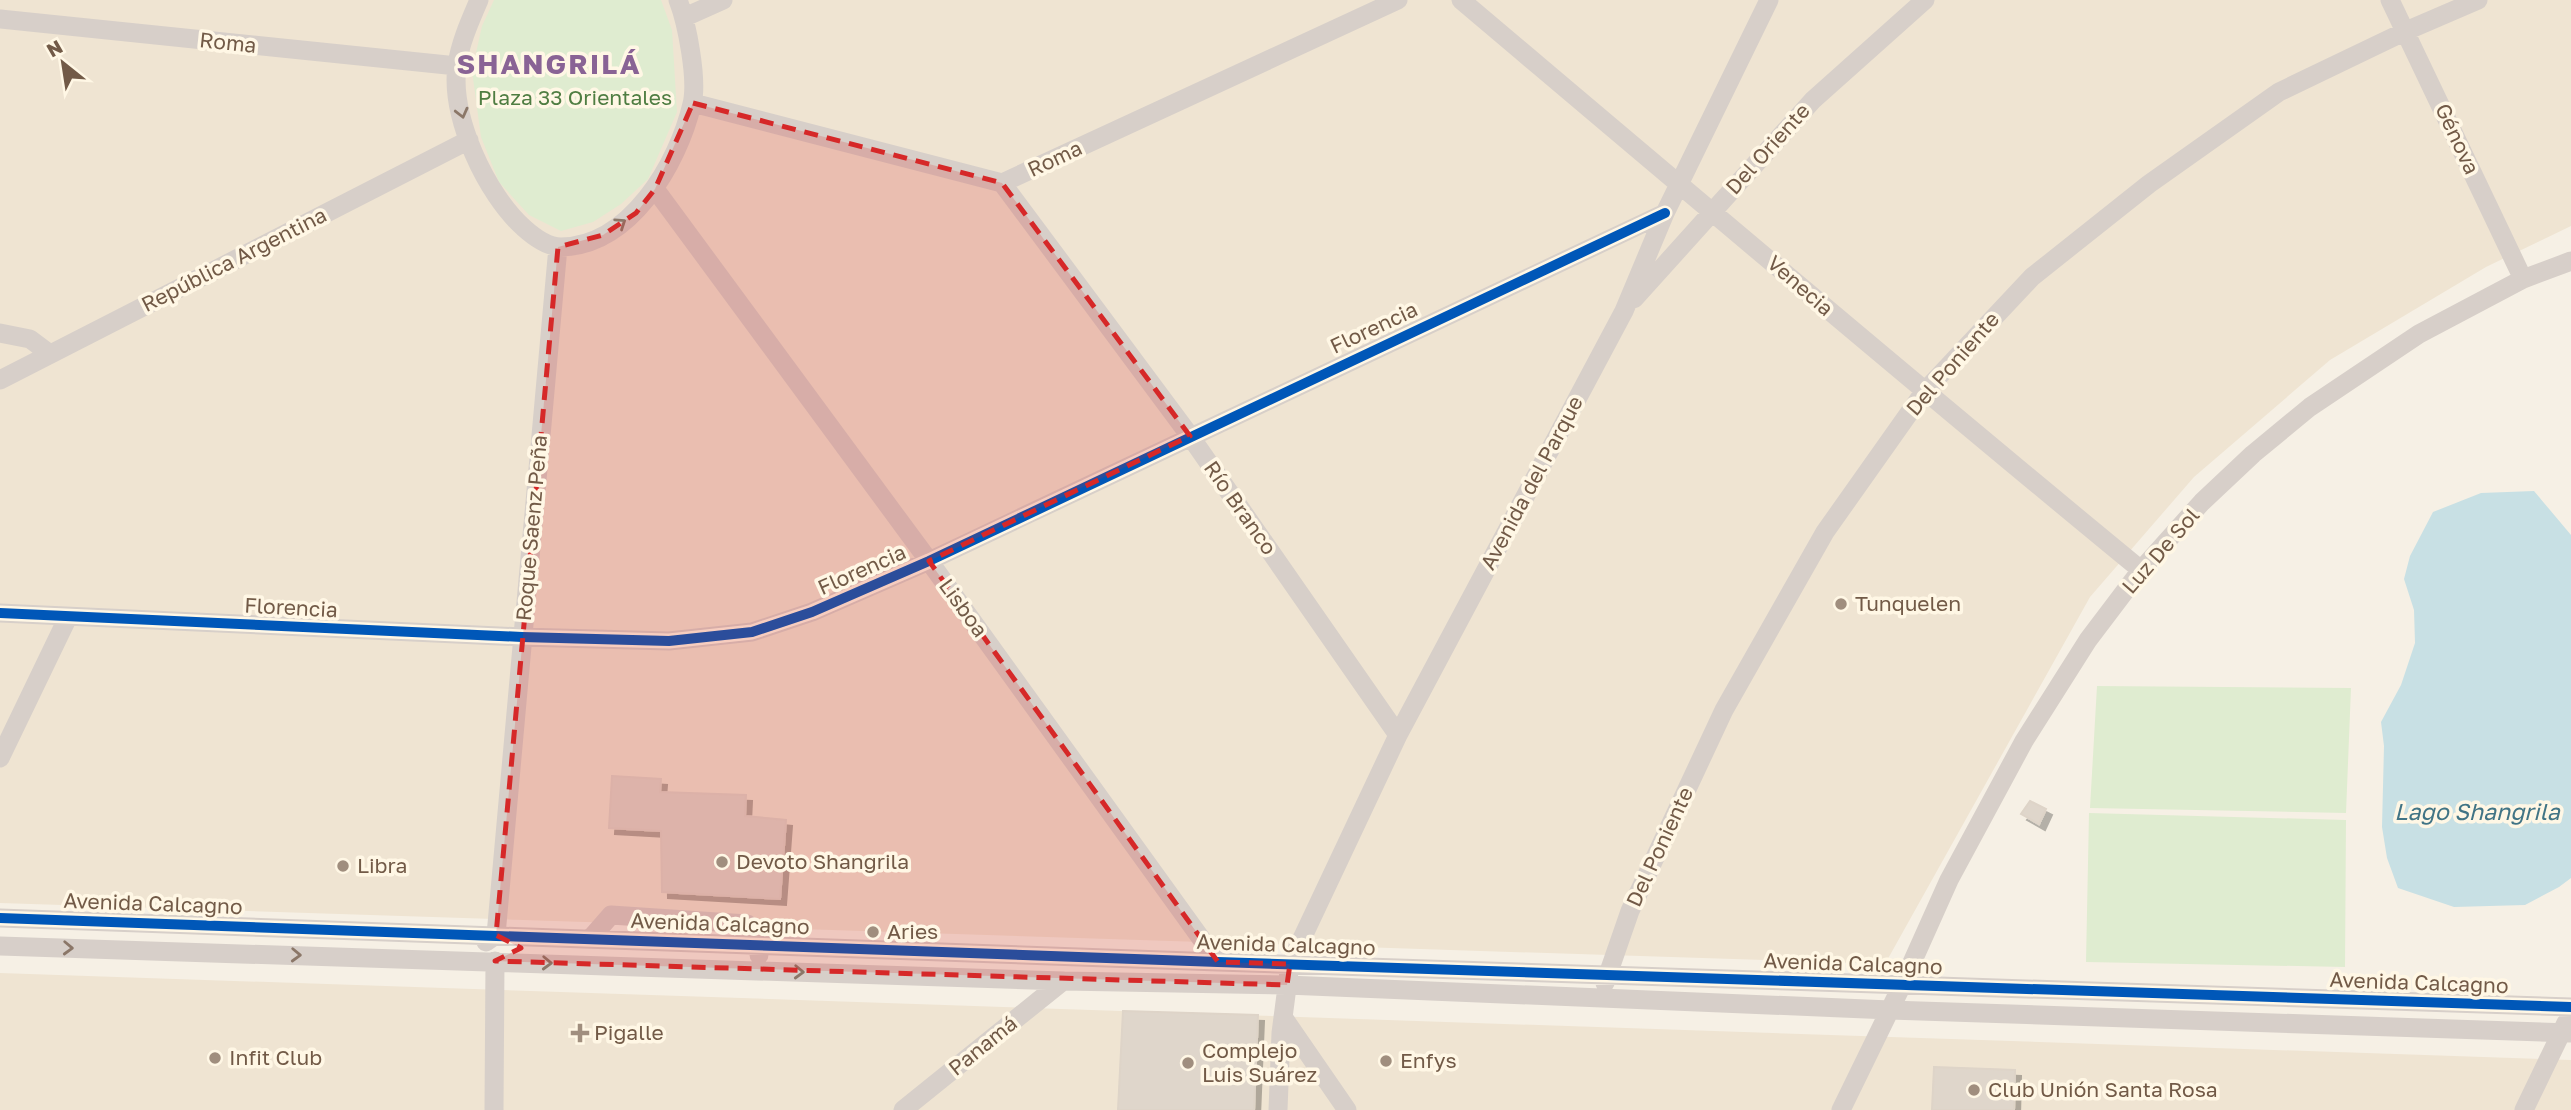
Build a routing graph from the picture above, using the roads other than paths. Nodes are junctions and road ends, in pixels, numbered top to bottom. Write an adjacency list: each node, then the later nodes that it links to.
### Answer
1 (479, 0): 12 (street)
2 (723, 0): 9 (street)
3 (1398, 0): 15 (street, Roma)
4 (1461, 0): 16 (street, Venecia)
5 (1769, 0): 16 (street, Avenida del Parque)
6 (1925, 0): 18 (street, Del Oriente)
7 (2390, 0): 11 (street, Génova)
8 (2478, 0): 11 (street, Del Poniente)
9 (682, 9): 13 (street)
10 (0, 19): 12 (street, Roma)
11 (2406, 31): 22 (street, Génova); 27 (street, Del Poniente)
12 (457, 66): 14 (street, one-way to 14)
13 (693, 103): 15 (street, Roma); 17 (street)
14 (469, 140): 20 (street); 25 (street, República Argentina)
15 (1002, 183): 28 (street, Río Branco)
16 (1679, 184): 18 (street, Venecia); 19 (street, Avenida del Parque)
17 (655, 189): 20 (street, one-way to 17); 29 (street, Lisboa)
18 (1712, 210): 23 (street, Del Oriente); 27 (street, Venecia)
19 (1664, 213): 23 (street, Avenida del Parque); 28 (street, Florencia)
20 (558, 247): 33 (street, Roque Saenz Peña)
21 (2571, 261): 22 (street, Luz De Sol)
22 (2523, 279): 30 (street, Luz De Sol)
23 (1624, 311): 34 (street, Avenida del Parque)
24 (0, 333): 25 (street)
25 (50, 354): 26 (street, República Argentina)
26 (0, 380)
27 (1924, 392): 30 (street, Venecia); 44 (street, Del Poniente)
28 (1190, 436): 29 (street, Florencia); 34 (street, Río Branco)
29 (929, 561): 33 (street, Florencia); 41 (street, Lisboa)
30 (2141, 570): 47 (street, Luz De Sol)
31 (0, 613): 32 (street, Florencia)
32 (68, 617): 33 (street, Florencia); 35 (street)
33 (522, 637): 37 (street, Roque Saenz Peña)
34 (1398, 735): 42 (street, Avenida del Parque)
35 (0, 758)
36 (0, 918): 37 (street, Avenida Calcagno)
37 (496, 935): 38 (street, Avenida Calcagno); 40 (street, Roque Saenz Peña)
38 (759, 945): 41 (street, Avenida Calcagno); 43 (street)
39 (0, 946): 40 (street, Avenida Calcagno, one-way to 40)
40 (495, 961): 43 (street, Avenida Calcagno, one-way to 43); 54 (street, Roque Saenz Peña)
41 (1219, 962): 42 (street, Avenida Calcagno)
42 (1290, 964): 44 (street, Avenida Calcagno); 46 (street, Avenida del Parque)
43 (758, 971): 45 (street, Avenida Calcagno, one-way to 45)
44 (1608, 974): 47 (street, Avenida Calcagno); 48 (street, Del Poniente)
45 (1063, 981): 46 (street, Avenida Calcagno); 55 (street, Panamá)
46 (1287, 985): 48 (street, Avenida Calcagno); 52 (street)
47 (1902, 985): 49 (street, Avenida Calcagno); 50 (street, Luz De Sol)
48 (1600, 998): 50 (street, Avenida Calcagno)
49 (2571, 1007)
50 (1890, 1010): 53 (street, Avenida Calcagno); 58 (street, Luz De Sol)
51 (2571, 1014): 53 (street)
52 (1283, 1017): 56 (street); 57 (street)
53 (2566, 1033): 59 (street)
54 (495, 1110)
55 (902, 1110)
56 (1278, 1110)
57 (1347, 1110)
58 (1841, 1110)
59 (2524, 1110)

